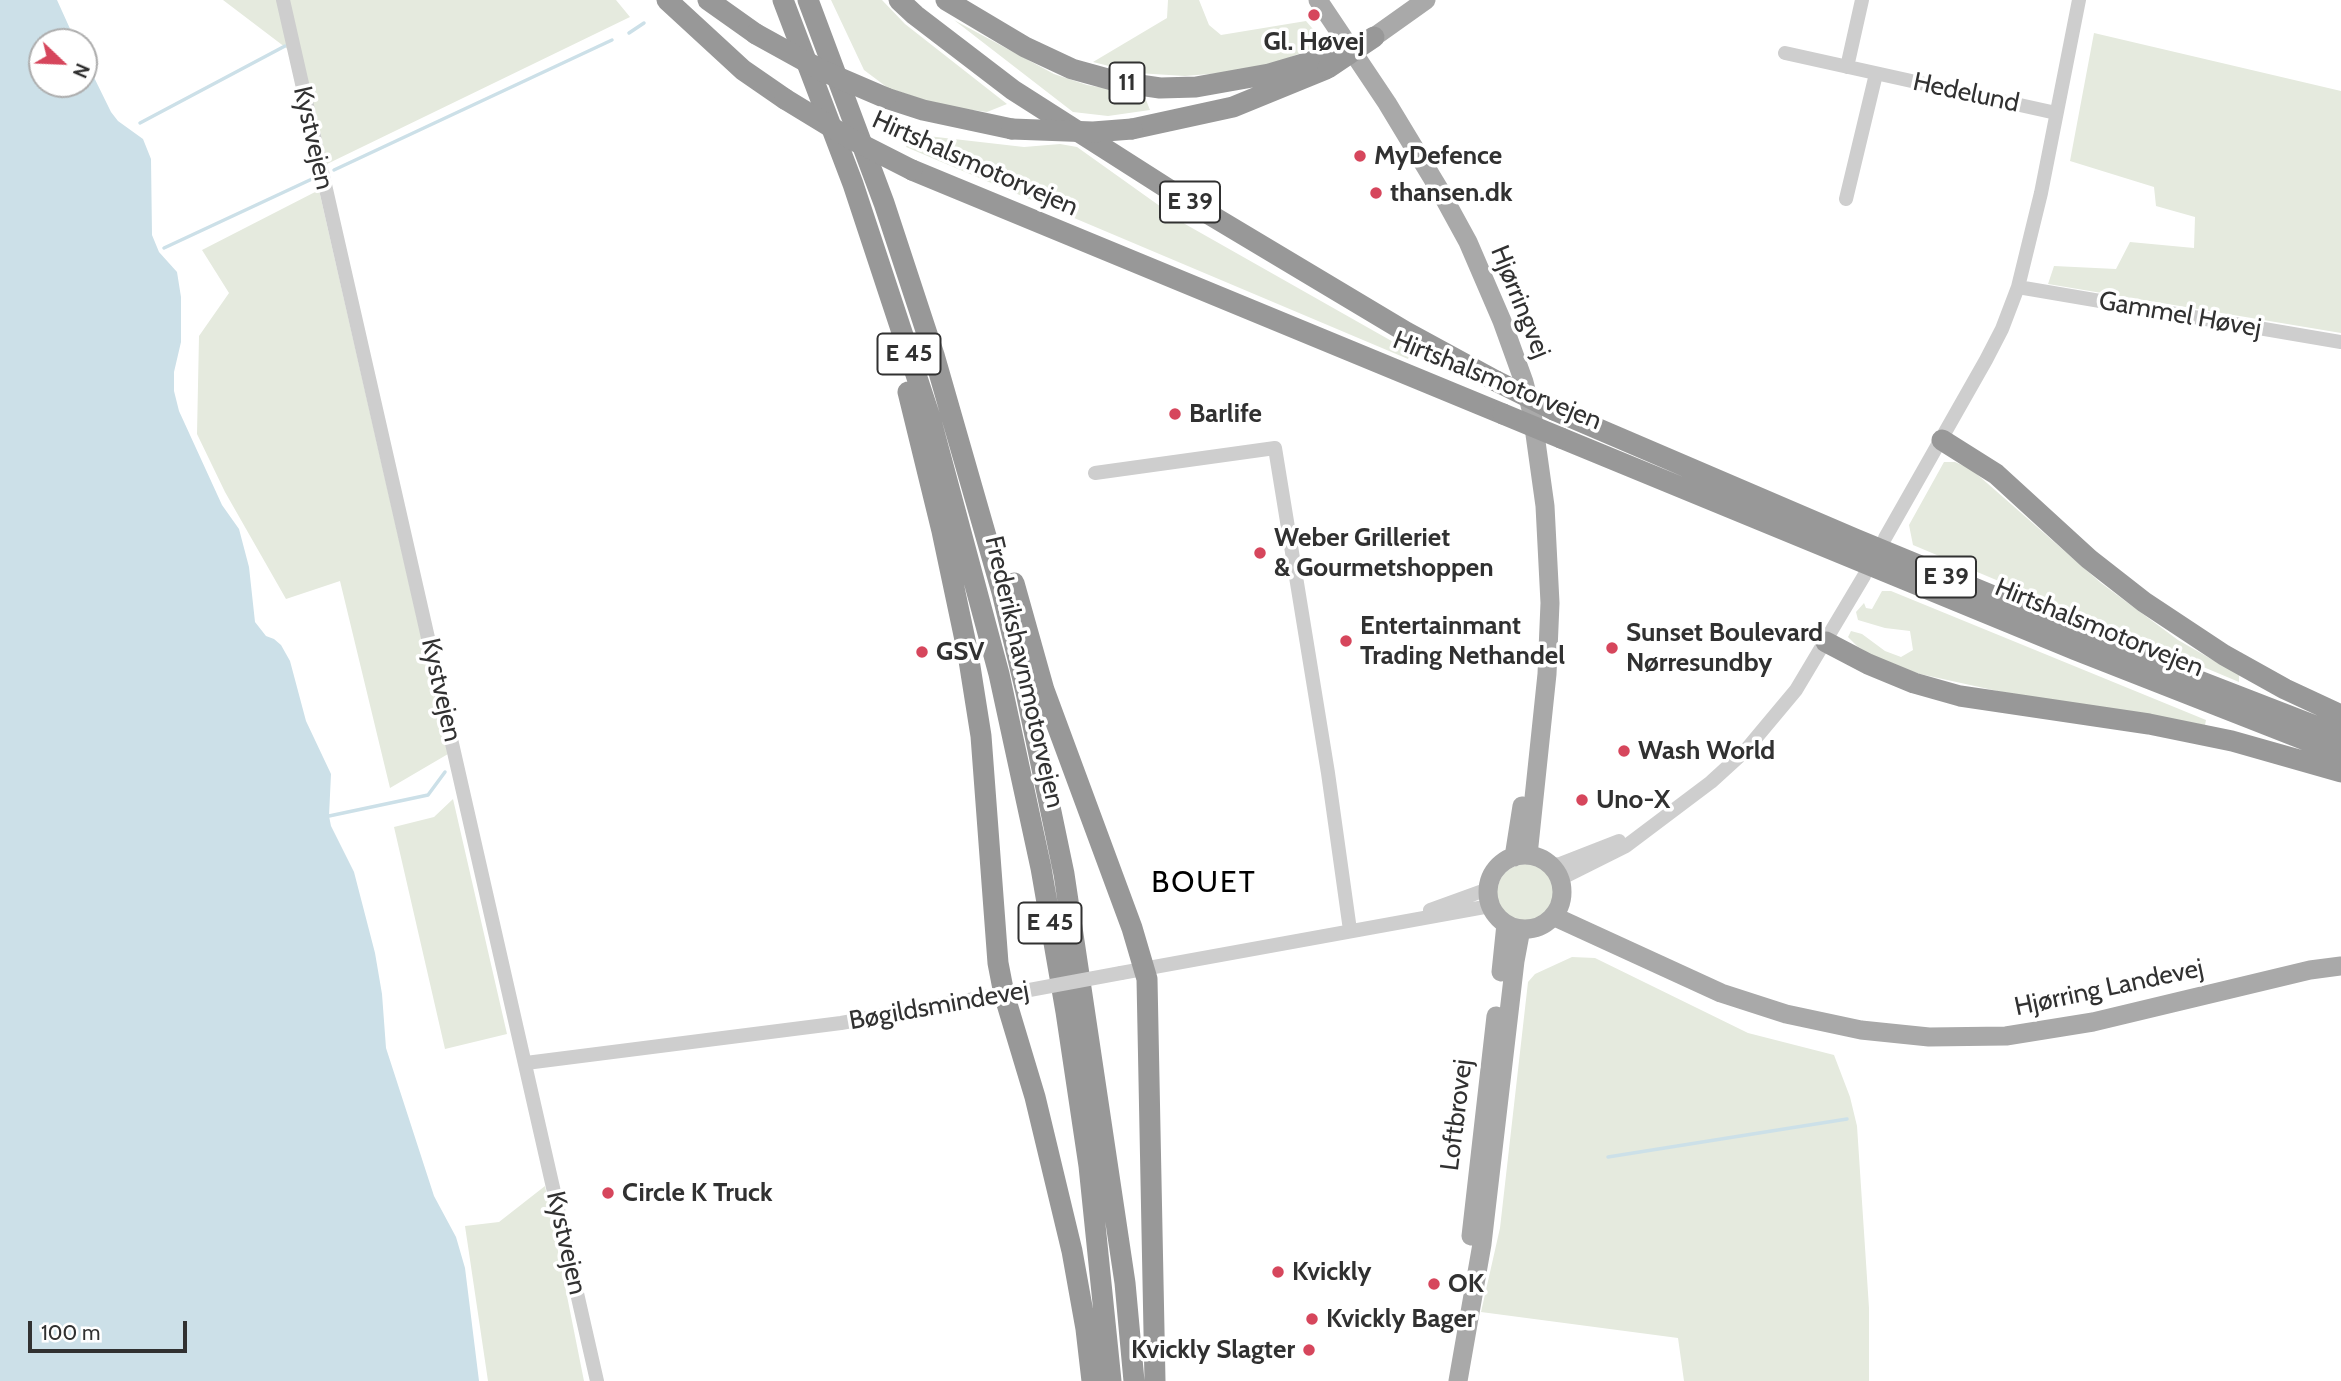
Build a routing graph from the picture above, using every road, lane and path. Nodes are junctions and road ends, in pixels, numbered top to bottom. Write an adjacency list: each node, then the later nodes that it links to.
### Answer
1 (283, 0): 41 (street, Kystvejen)
2 (667, 0): 30 (highway, Hirtshalsmotorvejen / E 39, bridge)
3 (708, 0): 14 (highway, 11, bridge)
4 (783, 0): 18 (highway, Frederikshavnmotorvejen / E 45)
5 (808, 0): 20 (highway, Frederikshavnmotorvejen / E 45)
6 (899, 0): 29 (highway, Hirtshalsmotorvejen / E 39, bridge)
7 (946, 0): 14 (highway, 11)
8 (1318, 0): 32 (main road, Hjørringvej)
9 (1426, 0): 12 (main road, 11)
10 (1862, 0): 15 (street)
11 (2079, 0): 17 (street)
12 (1379, 34): 14 (highway, 11, bridge)
13 (1785, 53): 15 (street, Hedelund)
14 (1326, 63)
15 (1847, 67): 16 (street, Hedelund)
16 (1876, 74): 17 (street, Hedelund); 19 (street, Hedelund)
17 (2056, 113): 21 (street)
18 (853, 184): 40 (highway); 44 (highway, Frederikshavnmotorvejen / E 45)
19 (1846, 199)
20 (884, 202): 39 (highway); 45 (highway, Frederikshavnmotorvejen / E 45)
21 (2018, 287): 22 (street, Gammel Høvej); 23 (street)
22 (2341, 342)
23 (1942, 440): 25 (street); 28 (highway)
24 (1095, 473): 37 (street)
25 (1885, 538)
26 (1864, 576): 27 (street)
27 (1826, 642): 31 (highway); 33 (street)
28 (2341, 715)
29 (2341, 736)
30 (2341, 754)
31 (2341, 772)
32 (1521, 856): 33 (main road); 34 (main road)
33 (1555, 872): 35 (main road)
34 (1489, 898): 36 (main road); 37 (street, Bøgildsmindevej)
35 (1557, 909): 36 (main road); 38 (main road, Hjørring Landevej)
36 (1514, 927): 47 (main road, Loftbrovej)
37 (1350, 930): 39 (street, Bøgildsmindevej)
38 (2341, 966)
39 (1146, 968): 40 (street, Bøgildsmindevej, bridge); 46 (highway)
40 (1014, 992): 41 (street, Bøgildsmindevej); 43 (highway)
41 (526, 1063): 42 (street, Kystvejen)
42 (597, 1381)
43 (1091, 1381)
44 (1111, 1381)
45 (1134, 1381)
46 (1155, 1381)
47 (1458, 1381)

